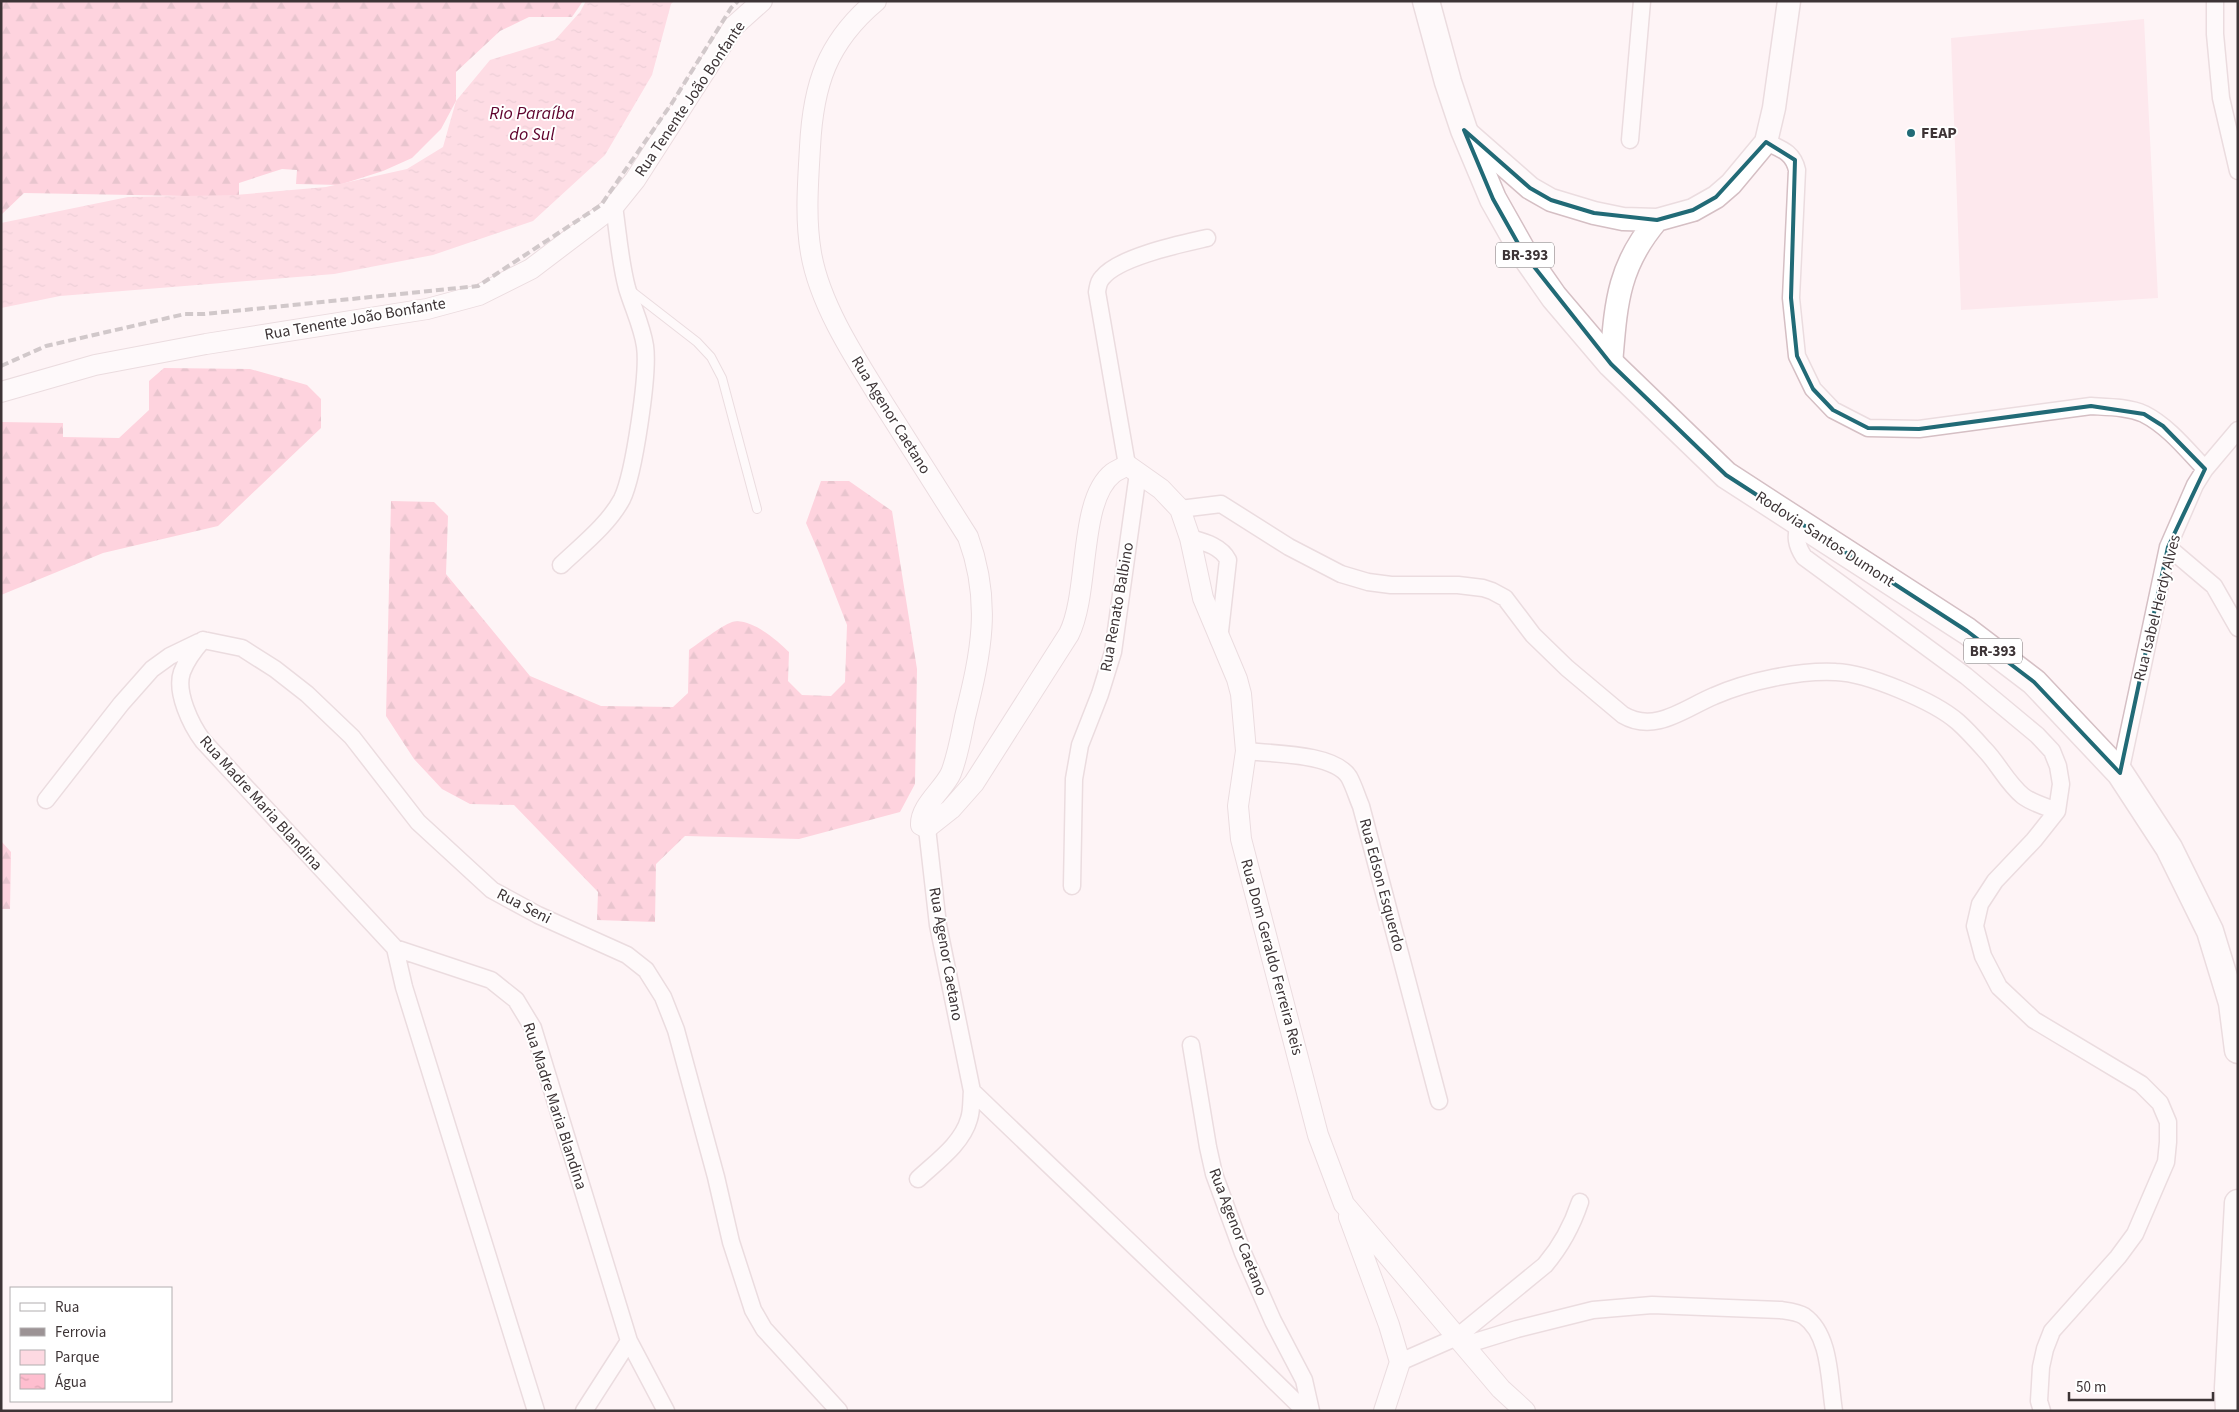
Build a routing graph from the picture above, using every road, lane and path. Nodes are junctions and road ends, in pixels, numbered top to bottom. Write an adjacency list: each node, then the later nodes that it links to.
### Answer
1 (762, 1): 11 (street, Rua Tenente João Bonfante)
2 (876, 1): 33 (street, Rua Agenor Caetano)
3 (1642, 1): 8 (street)
4 (1789, 1): 9 (main road)
5 (2215, 1): 10 (street)
6 (1427, 5): 7 (highway, Rodovia Santos Dumont / BR-393)
7 (1464, 130): 12 (main road); 15 (highway, Rodovia Santos Dumont / BR-393)
8 (1630, 140)
9 (1766, 142): 12 (main road); 19 (street)
10 (2238, 171)
11 (614, 206): 14 (street); 16 (street, Rua Tenente João Bonfante)
12 (1657, 220): 15 (main road)
13 (1207, 238): 18 (street, Rua Renato Balbino)
14 (627, 287): 20 (lane); 25 (street)
15 (1611, 364): 22 (highway, Rodovia Santos Dumont / BR-393)
16 (1, 392)
17 (2238, 430): 19 (street, Rua Isabel Herdy Alves)
18 (1133, 469): 21 (street, Rua Dom Geraldo Ferreira Reis); 33 (street); 34 (street, Rua Renato Balbino)
19 (2205, 469): 24 (street, Rua Isabel Herdy Alves)
20 (757, 509)
21 (1180, 509): 23 (street, Rua Dom Geraldo Ferreira Reis); 32 (street)
22 (1798, 523): 30 (highway, Rodovia Santos Dumont / BR-393); 32 (street)
23 (1190, 538): 28 (street, Rua Dom Geraldo Ferreira Reis); 28 (street)
24 (2168, 547): 26 (street); 30 (street, Rua Isabel Herdy Alves)
25 (560, 565)
26 (2238, 628)
27 (204, 640): 31 (street); 35 (street, Rua Madre Maria Blandina); 50 (street, Rua Seni)
28 (1220, 640): 29 (street, Rua Dom Geraldo Ferreira Reis)
29 (1246, 751): 39 (street, Rua Edson Esquerdo); 43 (street, Rua Dom Geraldo Ferreira Reis)
30 (2120, 773): 37 (highway, Rodovia Santos Dumont / BR-393)
31 (46, 800)
32 (2057, 811): 56 (street)
33 (928, 828): 38 (street, Rua Agenor Caetano)
34 (1072, 886)
35 (395, 948): 44 (street, Rua Madre Maria Blandina); 47 (street, Rua Madre Maria Blandina)
36 (1191, 1045): 52 (street, Rua Agenor Caetano)
37 (2238, 1050)
38 (972, 1091): 40 (street, Rua Agenor Caetano); 51 (street)
39 (1439, 1101)
40 (918, 1179)
41 (1580, 1202): 45 (street)
42 (2238, 1203): 57 (highway)
43 (1344, 1204): 45 (street, Rua Dom Geraldo Ferreira Reis); 46 (street)
44 (630, 1341): 48 (street); 49 (street, Rua Madre Maria Blandina)
45 (1461, 1341): 46 (street); 54 (street, Rua Dom Geraldo Ferreira Reis); 55 (street)
46 (1400, 1362): 53 (street)
47 (536, 1411)
48 (584, 1411)
49 (666, 1411)
50 (839, 1411)
51 (1305, 1411)
52 (1311, 1411)
53 (1384, 1411)
54 (1525, 1411)
55 (1834, 1411)
56 (2042, 1411)
57 (2229, 1411)

